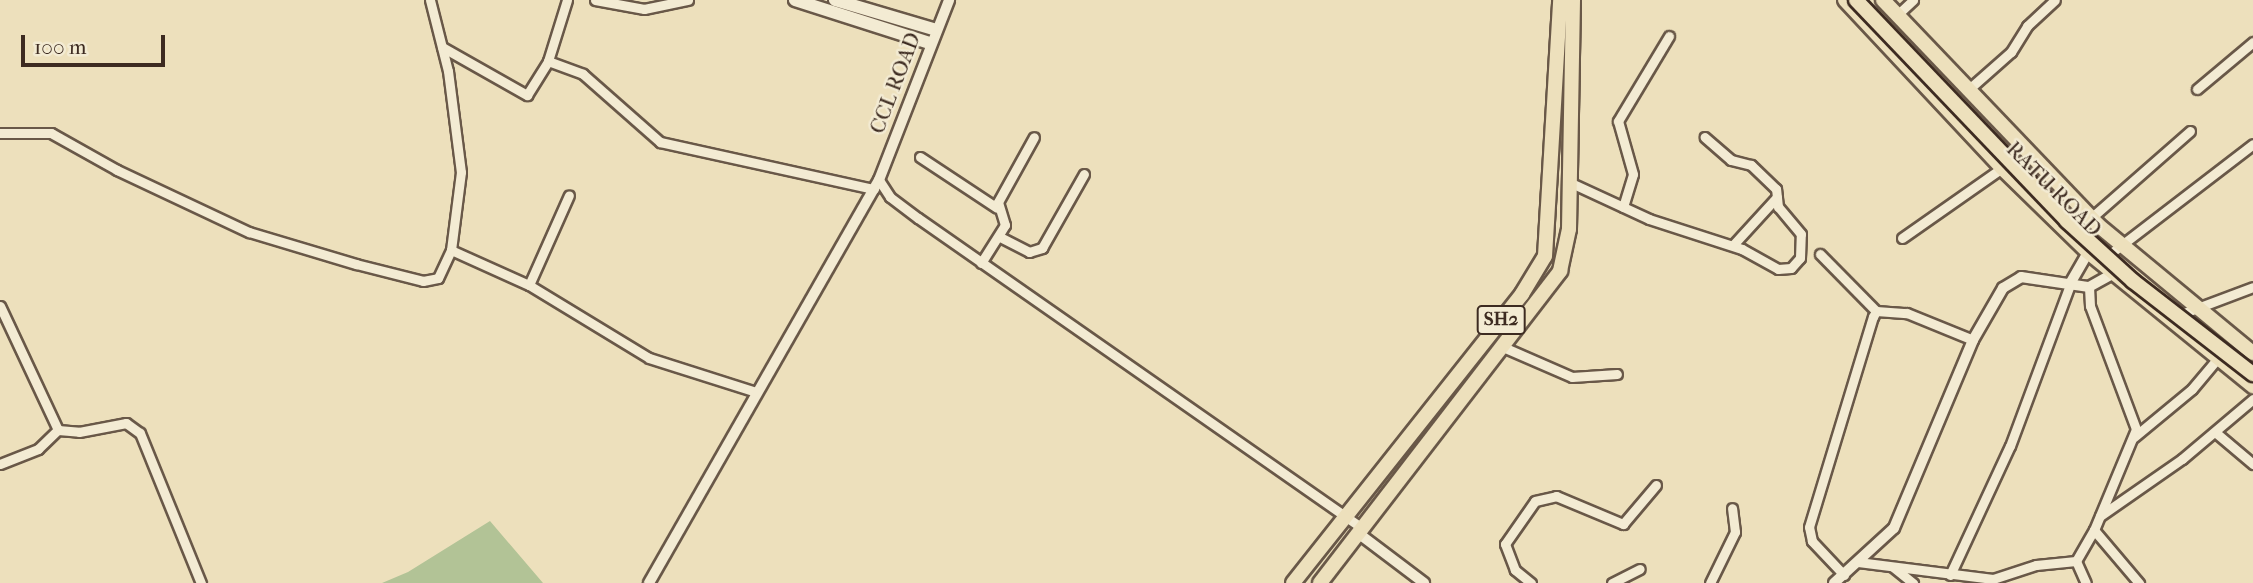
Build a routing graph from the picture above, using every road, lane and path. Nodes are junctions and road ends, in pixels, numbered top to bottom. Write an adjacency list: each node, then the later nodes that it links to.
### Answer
1 (430, 0): 20 (street)
2 (567, 0): 21 (street)
3 (595, 0): 4 (street)
4 (688, 0)
5 (794, 0): 18 (main road)
6 (835, 0): 16 (main road)
7 (949, 0): 16 (street, CCL ROAD)
8 (1846, 0): 30 (main road, RATU ROAD)
9 (1856, 0): 64 (main road, bridge)
10 (1869, 0): 62 (main road)
11 (1883, 0): 15 (main road, RATU ROAD)
12 (1913, 0): 15 (street)
13 (2055, 0): 22 (street)
14 (1565, 2): 32 (main road, SH2); 75 (main road, SH2)
15 (1897, 15): 22 (main road, RATU ROAD)
16 (936, 30): 18 (street, CCL ROAD)
17 (1669, 36): 36 (street)
18 (930, 43): 33 (street, CCL ROAD)
19 (2253, 43): 23 (street)
20 (442, 47): 21 (street); 44 (street)
21 (548, 61): 33 (street)
22 (1969, 89): 38 (main road, RATU ROAD)
23 (2197, 89)
24 (2190, 131): 38 (street)
25 (0, 133): 44 (street)
26 (1034, 137): 37 (street)
27 (1705, 137): 35 (street)
28 (2253, 144): 42 (street)
29 (920, 157): 37 (street)
30 (2002, 168): 39 (main road, RATU ROAD); 41 (street)
31 (1084, 174): 40 (street)
32 (1569, 182): 36 (street); 59 (main road, SH2)
33 (876, 184): 48 (street); 66 (street, CCL ROAD)
34 (569, 195): 51 (street)
35 (1777, 197): 43 (street); 43 (street)
36 (1623, 207): 43 (street)
37 (997, 208): 40 (street)
38 (2090, 215): 39 (street); 42 (main road, RATU ROAD)
39 (2071, 235): 45 (main road, RATU ROAD)
40 (1000, 237): 48 (street)
41 (1902, 238)
42 (2118, 243): 47 (street); 55 (main road, RATU ROAD)
43 (1733, 245)
44 (451, 250): 51 (street)
45 (2088, 252): 47 (main road, RATU ROAD); 50 (street)
46 (1820, 254): 56 (street)
47 (2099, 262): 49 (main road, RATU ROAD)
48 (981, 263): 75 (street)
49 (2114, 273): 52 (street); 57 (main road, RATU ROAD)
50 (2071, 282): 52 (street); 58 (street); 84 (street)
51 (529, 285): 66 (street)
52 (2089, 287): 70 (street)
53 (2253, 287): 55 (street)
54 (0, 306): 68 (street)
55 (2195, 306): 57 (street); 60 (main road, RATU ROAD)
56 (1876, 311): 58 (street); 83 (street)
57 (2169, 319): 61 (main road, RATU ROAD)
58 (1973, 340): 80 (street)
59 (1503, 347): 63 (street); 77 (main road, SH2)
60 (2253, 353)
61 (2218, 358): 65 (main road, RATU ROAD); 70 (street)
62 (2253, 362)
63 (1617, 374)
64 (2253, 374)
65 (2253, 386)
66 (756, 392): 87 (street, CCL ROAD)
67 (2253, 399): 69 (street)
68 (58, 430): 71 (street); 86 (street)
69 (2215, 432): 72 (street); 76 (street)
70 (2132, 438): 76 (street)
71 (0, 464)
72 (2253, 464)
73 (1656, 485): 90 (street)
74 (1732, 508): 92 (street)
75 (1345, 517): 77 (street); 88 (main road, SH2)
76 (2099, 517): 78 (street)
77 (1360, 530): 85 (main road, SH2); 89 (street)
78 (2094, 530): 79 (street); 96 (street)
79 (2076, 561): 84 (street); 95 (street)
80 (1858, 562): 81 (street); 83 (street)
81 (1892, 566): 84 (street); 94 (street)
82 (1640, 569): 91 (street)
83 (1844, 575): 93 (street)
84 (1950, 575)
85 (1323, 582)
86 (201, 583)
87 (649, 583)
88 (1293, 583)
89 (1424, 583)
90 (1531, 583)
91 (1612, 583)
92 (1710, 583)
93 (1834, 583)
94 (1913, 583)
95 (2086, 583)
96 (2140, 583)

